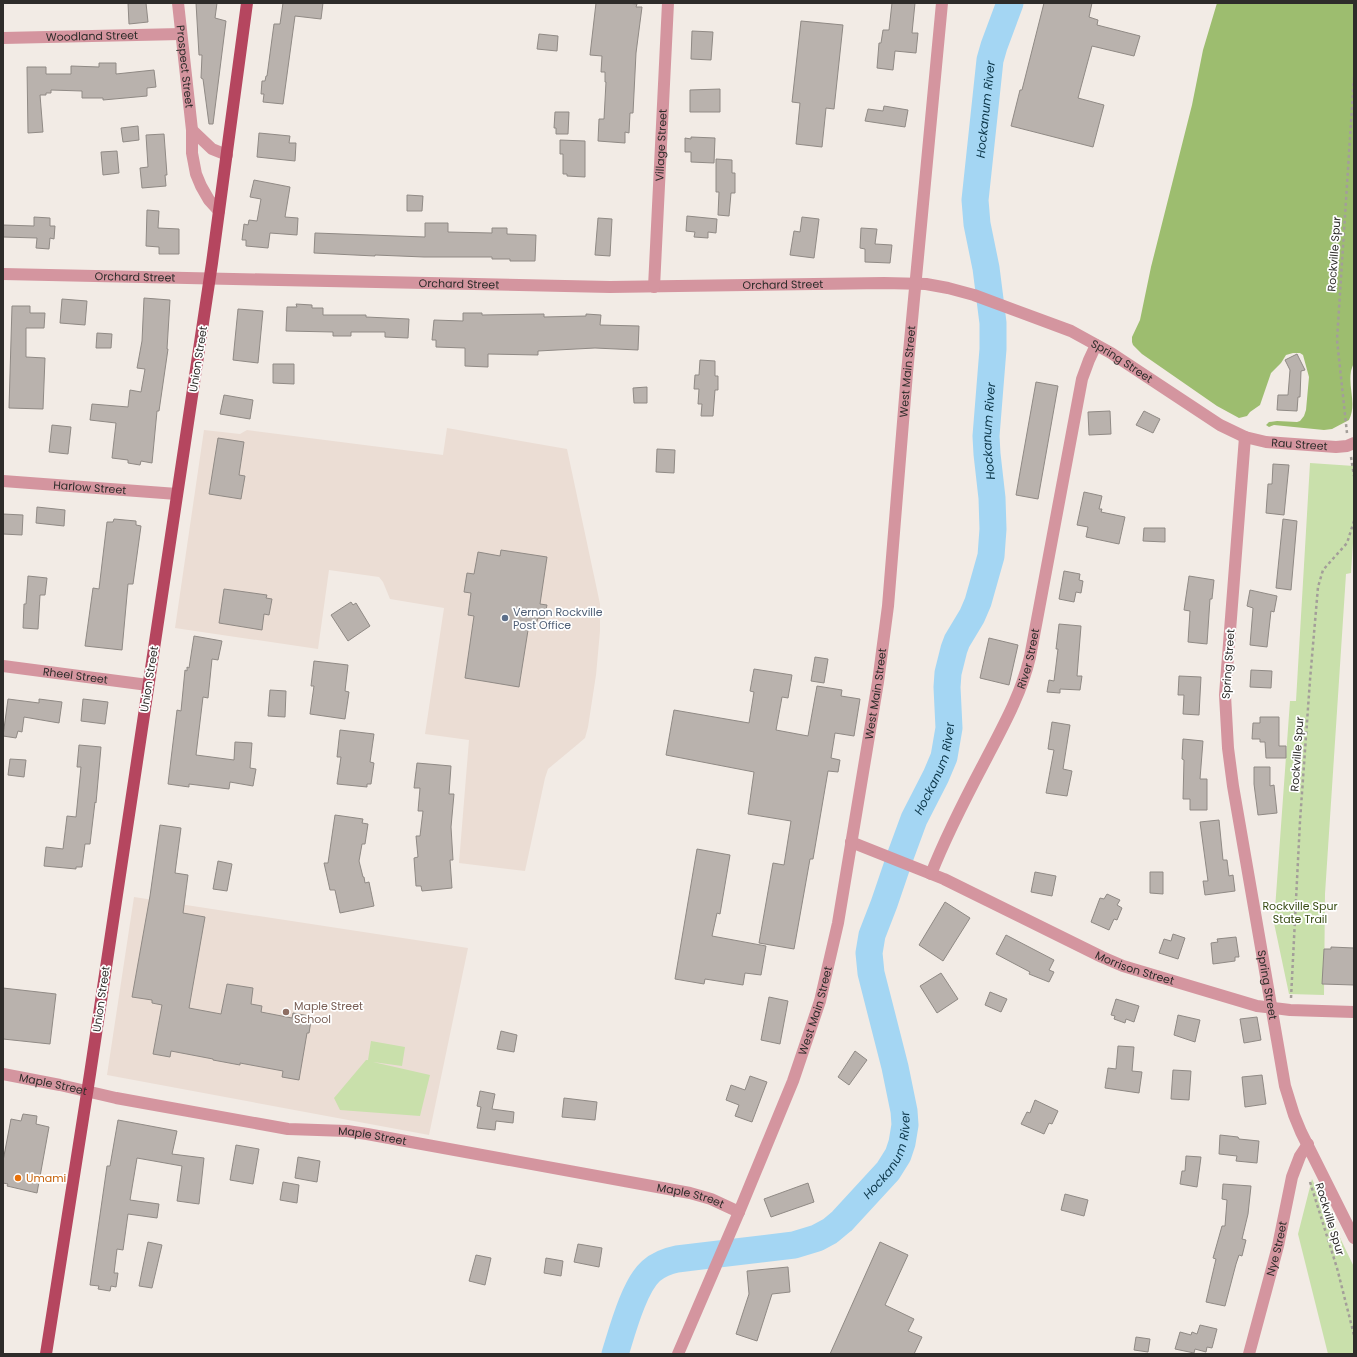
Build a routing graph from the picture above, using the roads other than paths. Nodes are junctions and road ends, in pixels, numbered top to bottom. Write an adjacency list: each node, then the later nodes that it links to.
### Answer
1 (178, 3): 5 (street, Prospect Street)
2 (247, 3): 8 (main road, Union Street)
3 (668, 3): 13 (street, Village Street)
4 (942, 3): 12 (street, West Main Street)
5 (181, 34): 6 (street, Woodland Street); 7 (street, Prospect Street)
6 (3, 38)
7 (192, 130): 8 (street); 9 (street, Prospect Street)
8 (227, 155): 9 (main road, Union Street)
9 (220, 211): 11 (main road, Union Street)
10 (3, 274): 11 (street, Orchard Street)
11 (210, 278): 13 (street, Orchard Street); 18 (main road, Union Street)
12 (916, 284): 13 (street, Orchard Street); 14 (street, Spring Street); 21 (street, West Main Street)
13 (654, 287)
14 (1096, 345): 15 (street, Spring Street); 22 (street, River Street)
15 (1245, 437): 16 (street, Rau Street); 23 (street, Spring Street)
16 (1351, 438)
17 (3, 481): 18 (street, Harlow Street)
18 (177, 494): 20 (main road, Union Street)
19 (3, 666): 20 (street, Rheel Street)
20 (148, 685): 26 (main road, Union Street)
21 (851, 842): 22 (street); 28 (street, West Main Street)
22 (931, 874): 23 (street, Morrison Street)
23 (1271, 1008): 24 (street, Morrison Street); 27 (street, Spring Street)
24 (1354, 1012)
25 (3, 1074): 26 (street, Maple Street)
26 (88, 1091): 28 (street, Maple Street); 30 (main road, Union Street)
27 (1308, 1144): 29 (street, Spring Street); 32 (street, Nye Street)
28 (739, 1212): 31 (street, West Main Street)
29 (1354, 1238)
30 (46, 1354)
31 (678, 1354)
32 (1249, 1354)

